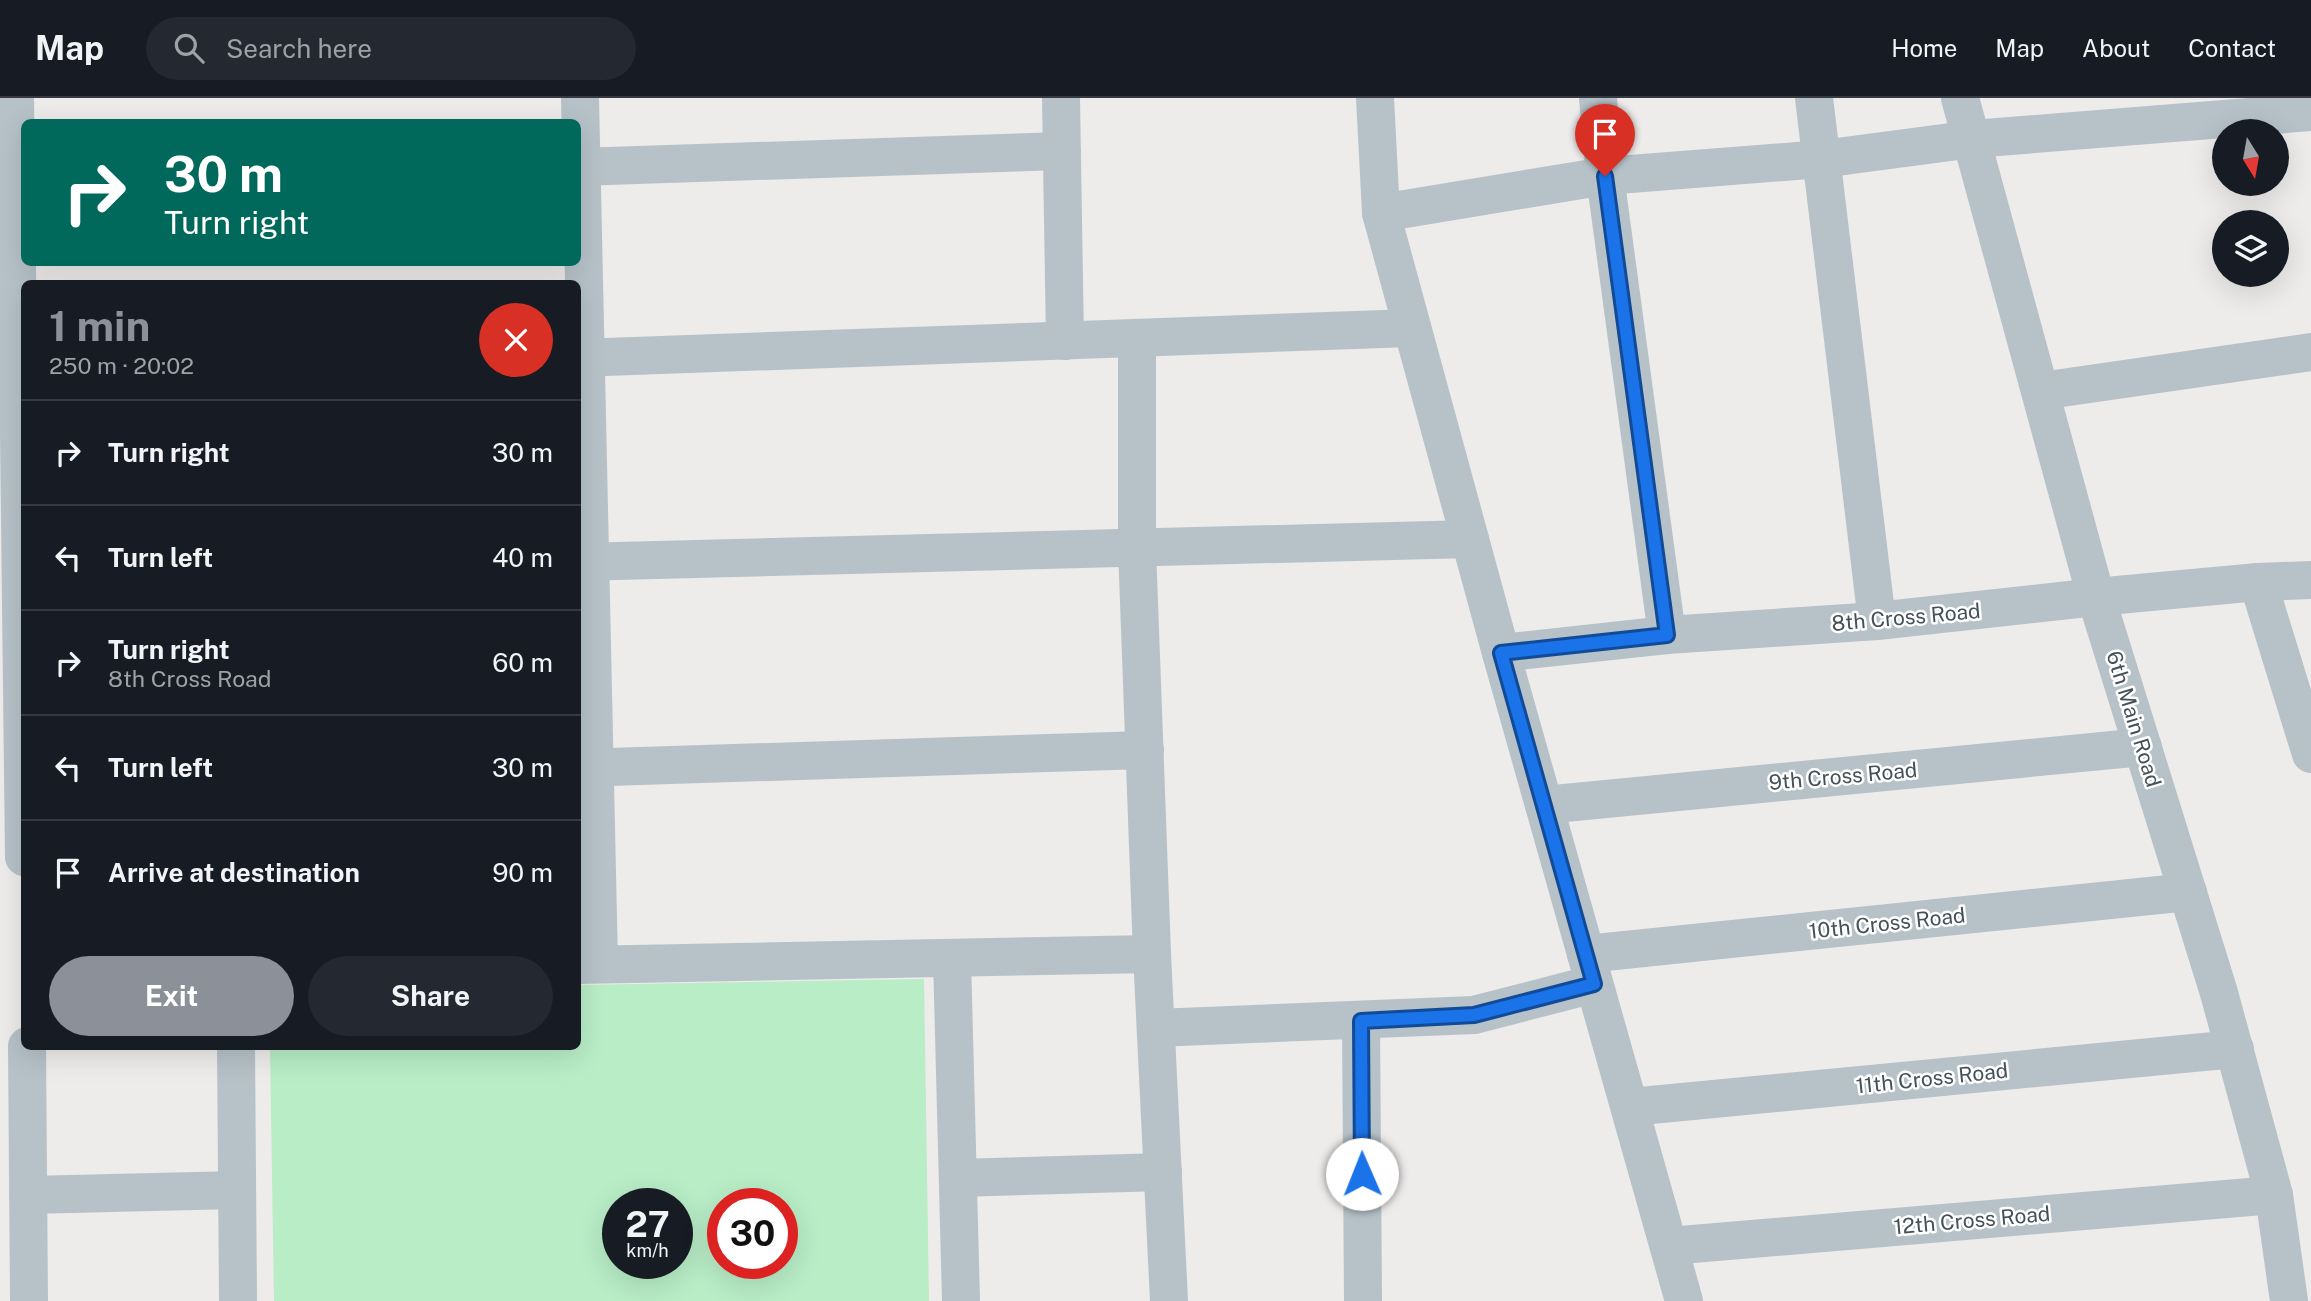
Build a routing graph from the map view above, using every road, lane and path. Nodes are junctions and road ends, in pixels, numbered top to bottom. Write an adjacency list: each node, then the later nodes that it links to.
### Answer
1 (15, 98): 15 (street)
2 (580, 98): 9 (street)
3 (1061, 98): 11 (street)
4 (1375, 98): 16 (street)
5 (1598, 98): 14 (street)
6 (1814, 98): 12 (street)
7 (1960, 98): 10 (street, 6th Main Road)
8 (2311, 113): 10 (street)
9 (580, 119)
10 (1973, 139): 12 (street); 24 (street, 6th Main Road)
11 (1062, 151): 13 (street); 20 (street)
12 (1822, 159): 14 (street); 33 (street)
13 (581, 167)
14 (1605, 176): 16 (street); 34 (street)
15 (14, 185): 22 (street)
16 (1381, 213): 18 (street)
17 (581, 294): 23 (street)
18 (1412, 328): 19 (street); 26 (street)
19 (1136, 338): 20 (street); 27 (street)
20 (1065, 341): 23 (street)
21 (2311, 352): 24 (street)
22 (21, 353)
23 (582, 357): 28 (street)
24 (2040, 391): 32 (street, 6th Main Road)
25 (21, 405): 29 (street)
26 (1470, 540): 27 (street); 35 (street)
27 (1137, 548): 28 (street); 38 (street)
28 (584, 562): 40 (street)
29 (15, 576): 36 (street)
30 (2311, 580): 31 (street, 8th Cross Road)
31 (2258, 582): 32 (street, 8th Cross Road); 39 (street)
32 (2096, 597): 33 (street, 8th Cross Road); 37 (street, 6th Main Road)
33 (1877, 621): 34 (street, 8th Cross Road)
34 (1667, 635): 35 (street, 8th Cross Road)
35 (1501, 653): 41 (street)
36 (21, 717)
37 (2143, 747): 41 (street, 9th Cross Road); 42 (street, 6th Main Road)
38 (1145, 750): 40 (street); 43 (street)
39 (2311, 754)
40 (586, 768): 45 (street)
41 (1544, 805): 46 (street)
42 (2188, 892): 46 (street, 10th Cross Road); 49 (street, 6th Main Road)
43 (1152, 954): 44 (street); 48 (street)
44 (952, 958): 45 (street); 54 (street)
45 (588, 964)
46 (1590, 969): 47 (street, 10th Cross Road); 52 (street)
47 (1361, 1021): 48 (street, 10th Cross Road); 63 (street)
48 (1156, 1028): 53 (street)
49 (2235, 1049): 52 (street, 11th Cross Road); 57 (street, 6th Main Road)
50 (27, 1050): 56 (street)
51 (236, 1050): 55 (street)
52 (1630, 1107): 58 (street)
53 (1163, 1172): 54 (street); 62 (street)
54 (958, 1178): 61 (street)
55 (237, 1190): 56 (street); 60 (street)
56 (28, 1195): 59 (street)
57 (2274, 1195): 58 (street, 12th Cross Road); 65 (street, 6th Main Road)
58 (1669, 1246): 64 (street)
59 (29, 1301)
60 (239, 1301)
61 (961, 1301)
62 (1169, 1301)
63 (1363, 1301)
64 (1684, 1301)
65 (2289, 1301)

